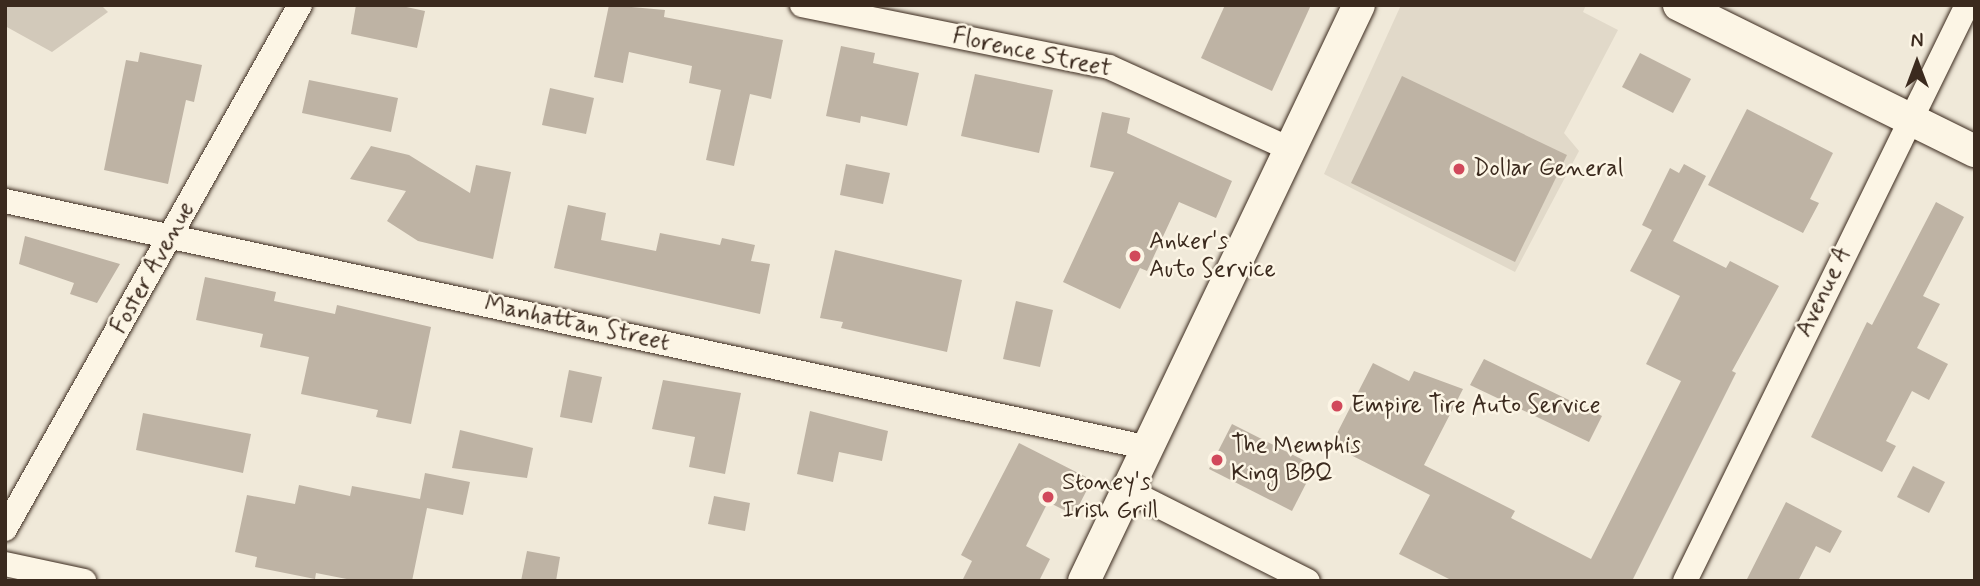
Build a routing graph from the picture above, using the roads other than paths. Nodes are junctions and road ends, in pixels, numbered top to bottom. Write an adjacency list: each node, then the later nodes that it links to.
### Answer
1 (300, 5): 10 (street, Foster Avenue)
2 (802, 5): 7 (street, Florence Street)
3 (1359, 5): 7 (street)
4 (1679, 5): 6 (street)
5 (1967, 5): 6 (street, Avenue A)
6 (1908, 118): 8 (street); 18 (street, Avenue A)
7 (1290, 149): 11 (street)
8 (1975, 150)
9 (5, 201): 10 (street, Manhattan Street)
10 (172, 236): 11 (street, Manhattan Street); 13 (street, Foster Avenue)
11 (1149, 448): 12 (street)
12 (1129, 491): 16 (street); 17 (street)
13 (5, 529)
14 (5, 564): 15 (street)
15 (84, 581)
16 (1084, 581)
17 (1308, 581)
18 (1685, 581)

